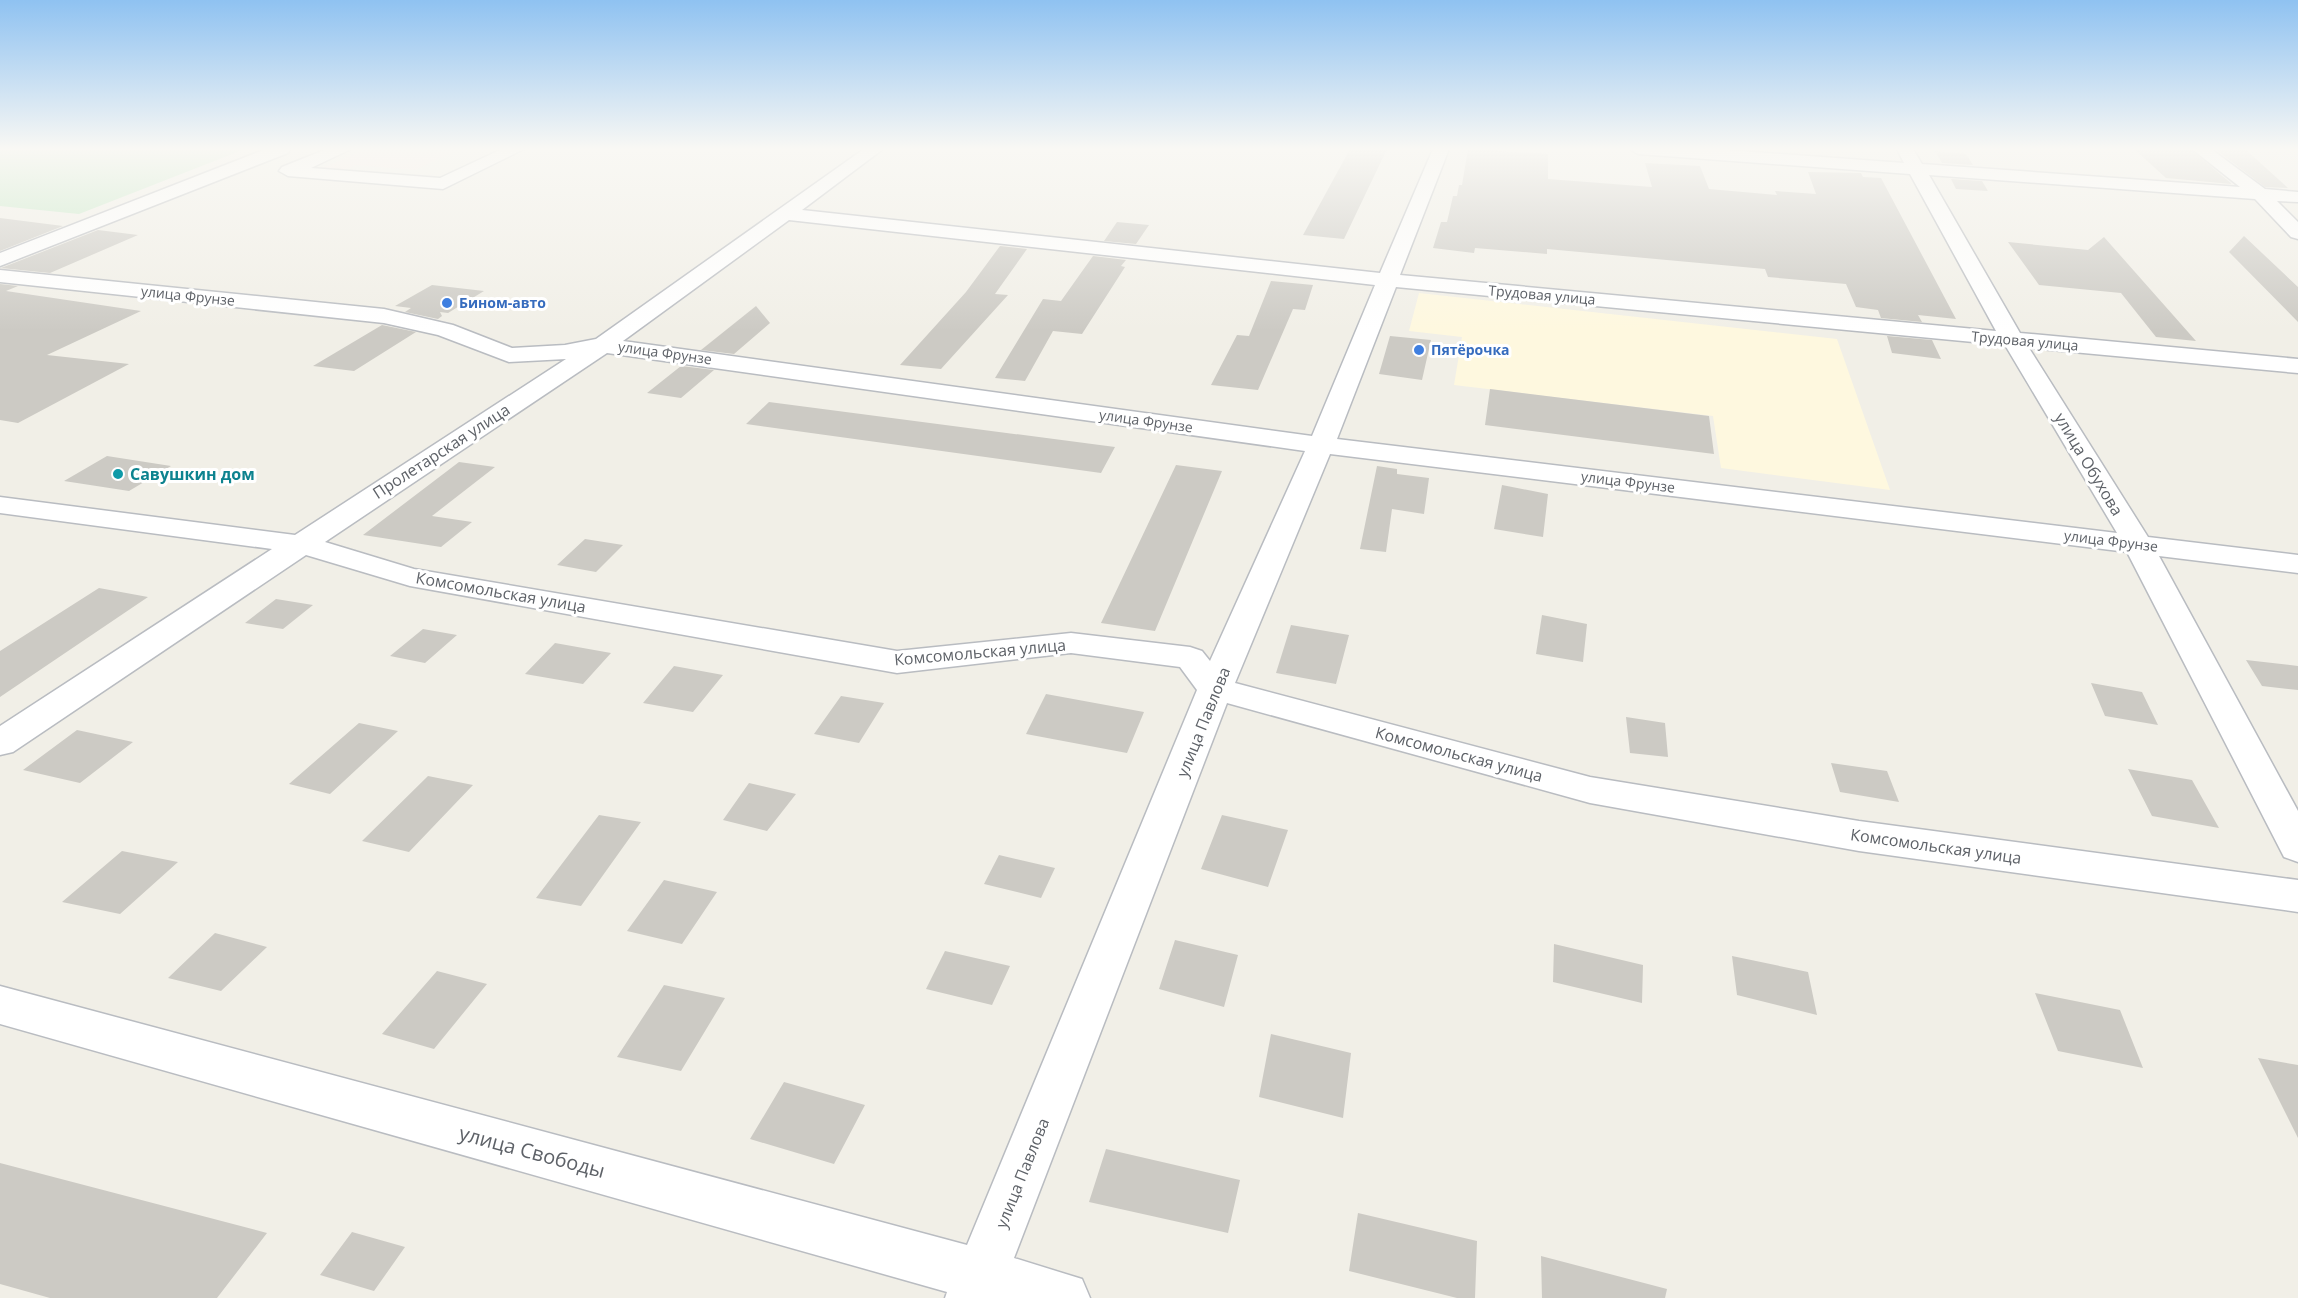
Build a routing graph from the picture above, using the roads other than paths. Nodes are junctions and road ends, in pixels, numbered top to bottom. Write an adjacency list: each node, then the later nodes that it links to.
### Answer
1 (128, 210): 8 (street)
2 (792, 210): 6 (street, Пролетарская улица)
3 (1416, 210): 10 (street, улица Павлова)
4 (1939, 210): 11 (street, улица Обухова)
5 (2275, 210): 7 (street)
6 (786, 214): 10 (street, Трудовая улица); 12 (street, Пролетарская улица)
7 (2298, 233)
8 (0, 260)
9 (0, 276): 12 (street, улица Фрунзе)
10 (1387, 280): 11 (street, Трудовая улица); 14 (street, улица Павлова)
11 (2013, 340): 13 (street, Трудовая улица); 17 (street, улица Обухова)
12 (603, 345): 14 (street, улица Фрунзе); 16 (street, Пролетарская улица)
13 (2298, 366)
14 (1322, 445): 17 (street, улица Фрунзе); 19 (street, улица Павлова)
15 (0, 506): 16 (street, Комсомольская улица)
16 (300, 544): 19 (street, Комсомольская улица); 20 (street, Пролетарская улица)
17 (2138, 544): 18 (street, улица Фрунзе); 21 (street, улица Обухова)
18 (2298, 564)
19 (1215, 689): 22 (street, Комсомольская улица); 24 (street, улица Павлова)
20 (0, 743)
21 (2298, 847)
22 (2298, 896)
23 (0, 1005): 24 (street, улица Свободы)
24 (976, 1287): 25 (street, улица Свободы)
25 (1063, 1298)

